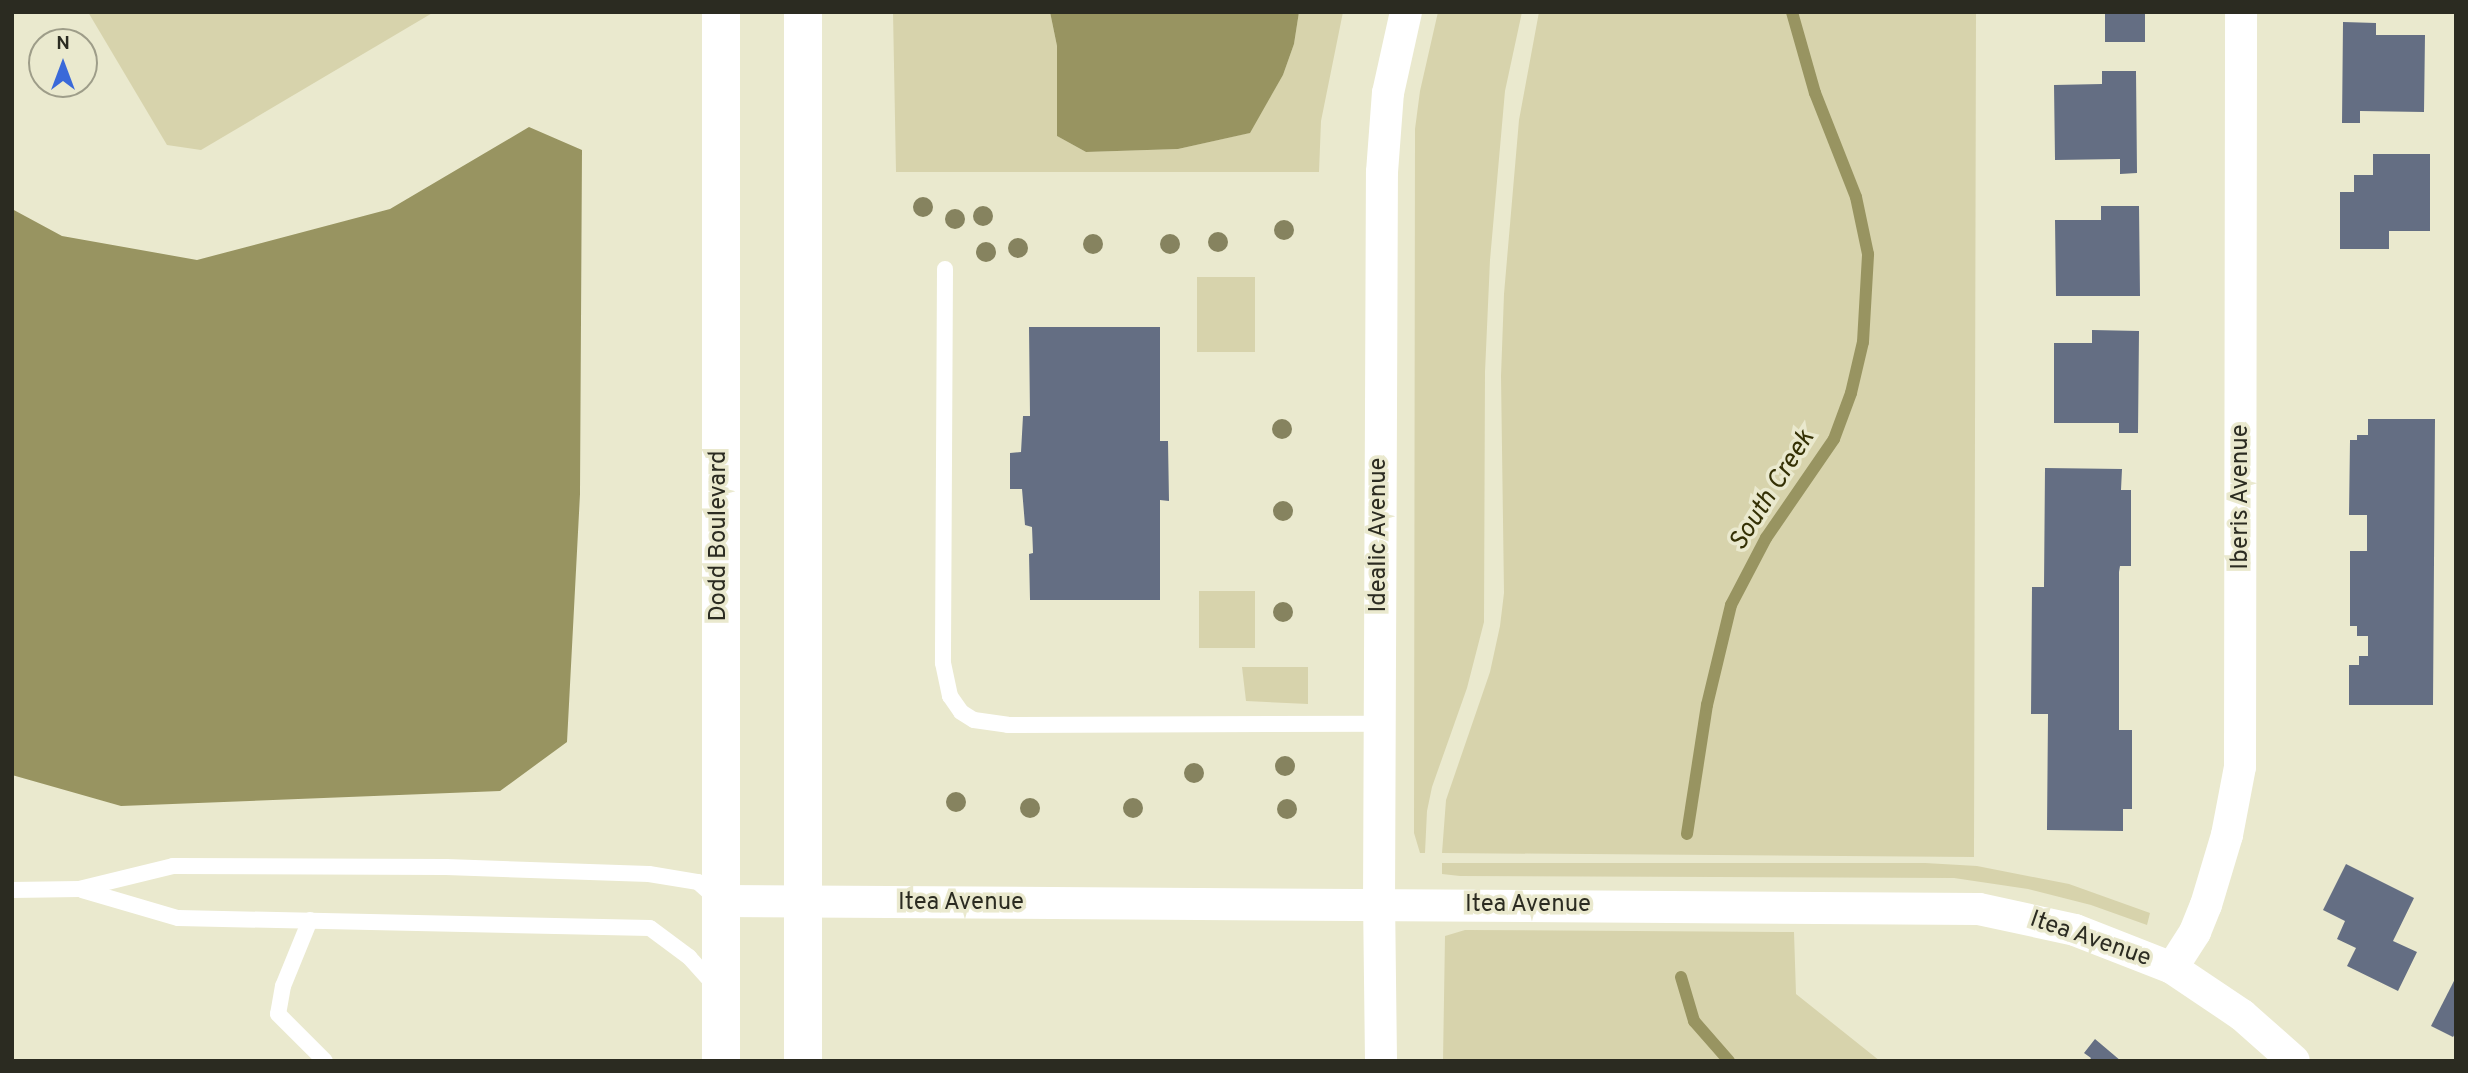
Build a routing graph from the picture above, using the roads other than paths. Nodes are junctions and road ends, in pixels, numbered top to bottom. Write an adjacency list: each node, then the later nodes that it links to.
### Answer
1 (721, 12): 9 (main road, Dodd Boulevard)
2 (803, 12): 10 (main road)
3 (1406, 12): 6 (street, Idealic Avenue)
4 (2241, 12): 13 (street, Iberis Avenue)
5 (945, 269): 6 (lane)
6 (1380, 724): 11 (street, Idealic Avenue)
7 (79, 889): 8 (lane); 9 (lane); 12 (lane)
8 (12, 890)
9 (721, 901): 10 (street, Itea Avenue); 14 (main road, Dodd Boulevard)
10 (804, 901): 11 (street, Itea Avenue); 17 (main road)
11 (1379, 907): 13 (street, Itea Avenue); 18 (street, Idealic Avenue)
12 (310, 920): 14 (lane); 15 (lane)
13 (2172, 968): 19 (street, Itea Avenue)
14 (721, 992): 16 (main road, Dodd Boulevard)
15 (325, 1061)
16 (721, 1061)
17 (803, 1061)
18 (1381, 1061)
19 (2294, 1061)

